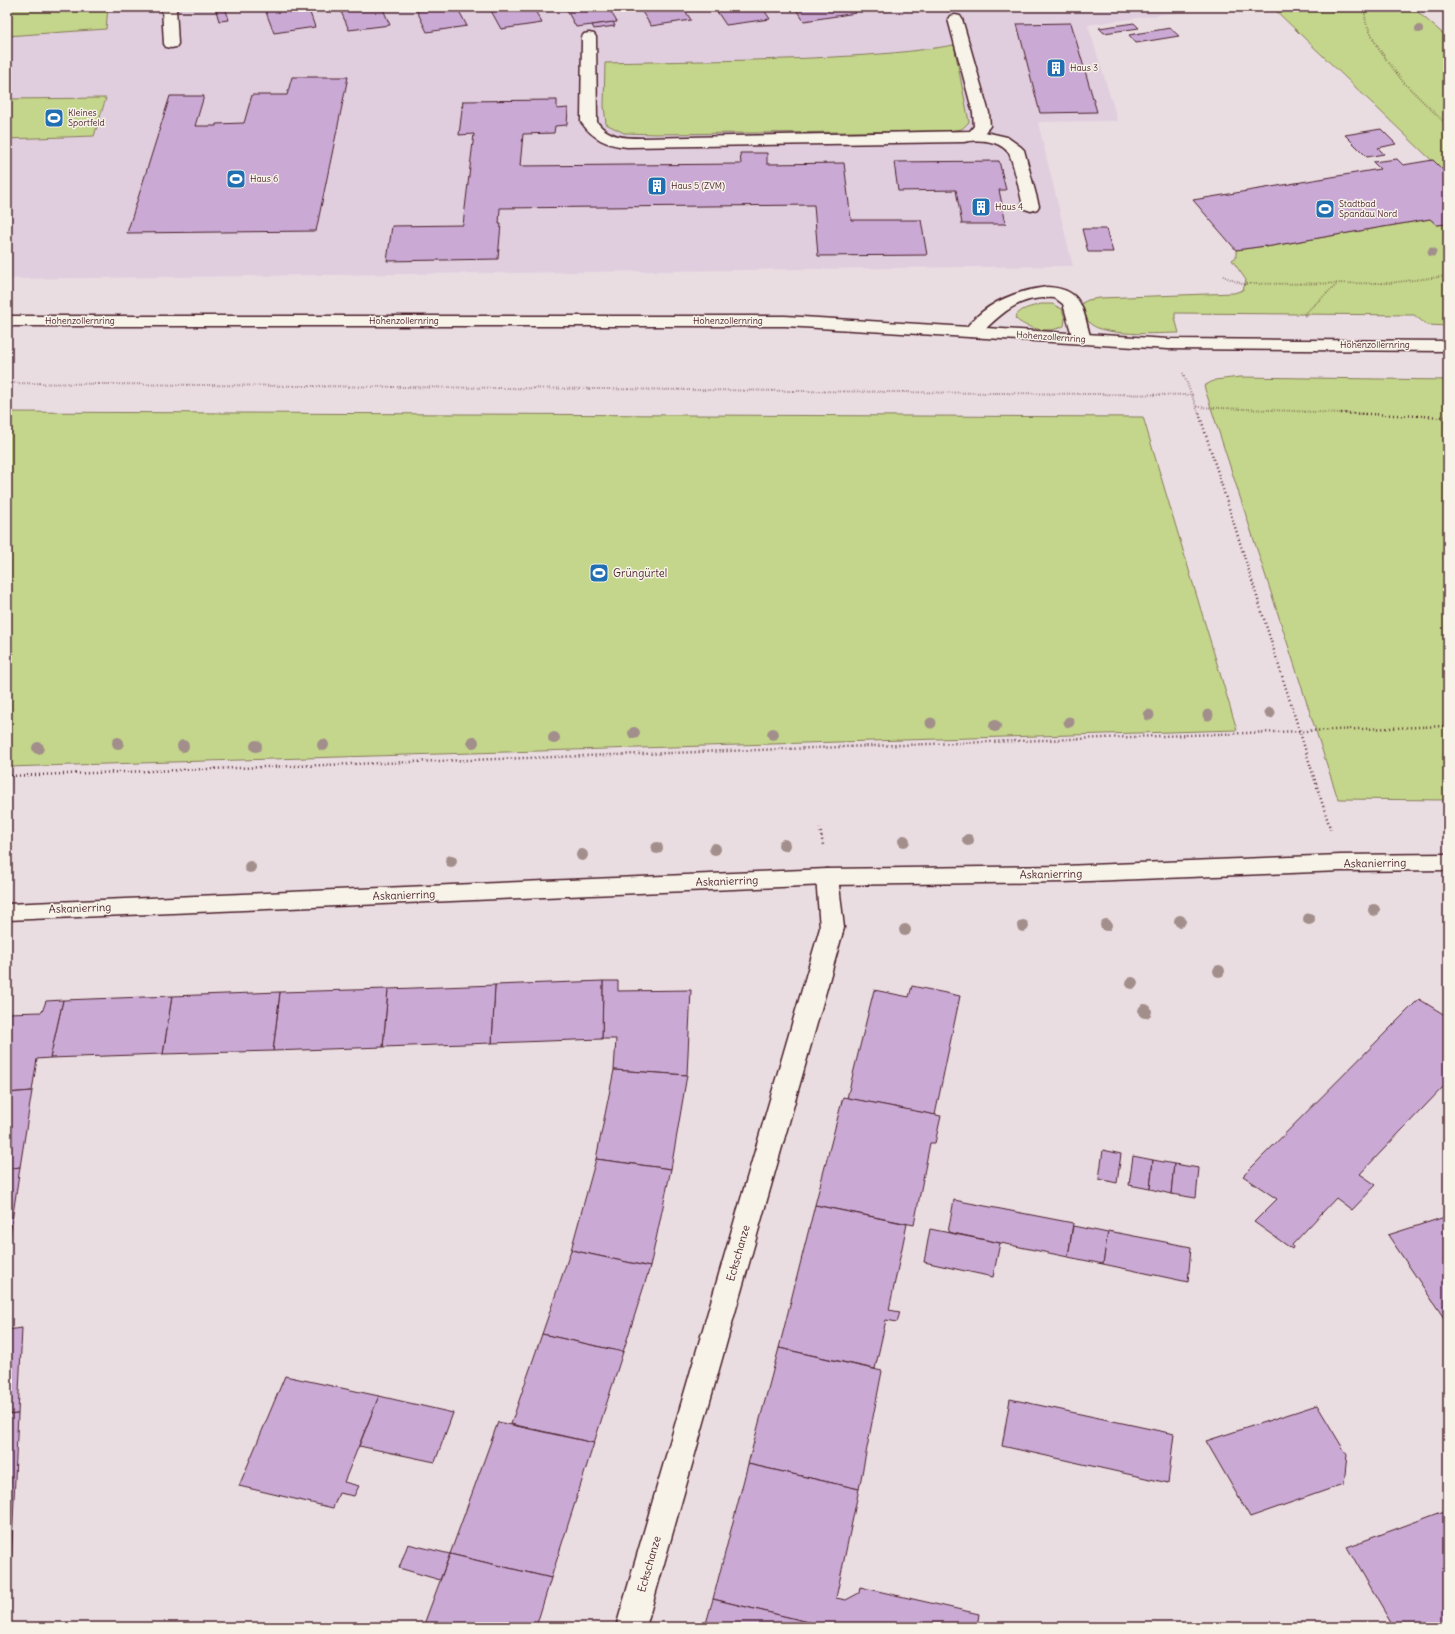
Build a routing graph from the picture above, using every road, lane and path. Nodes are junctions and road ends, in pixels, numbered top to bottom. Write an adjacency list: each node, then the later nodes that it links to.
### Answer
1 (168, 7): 5 (street)
2 (1364, 7): 6 (path)
3 (955, 19): 7 (street)
4 (590, 37): 7 (street)
5 (171, 44)
6 (1448, 126)
7 (975, 135): 8 (street)
8 (1031, 206)
9 (1223, 276): 11 (path)
10 (1448, 276): 11 (path)
11 (1337, 284): 16 (path)
12 (7, 322): 13 (street, Hohenzollernring)
13 (972, 332): 14 (street, Hohenzollernring); 14 (street)
14 (1082, 339): 15 (street, Hohenzollernring)
15 (1168, 344): 16 (street, Hohenzollernring); 19 (path)
16 (1312, 345): 17 (street, Hohenzollernring)
17 (1448, 346)
18 (7, 383): 19 (path)
19 (1193, 395): 20 (path)
20 (1197, 407): 21 (path); 23 (path)
21 (1448, 417)
22 (1448, 726): 23 (path)
23 (1301, 732): 24 (path); 26 (path)
24 (7, 776)
25 (1448, 862): 26 (street, Askanierring)
26 (1341, 863): 27 (street, Askanierring)
27 (827, 877): 28 (street, Askanierring); 29 (street, Eckschanze)
28 (7, 912)
29 (632, 1627)

